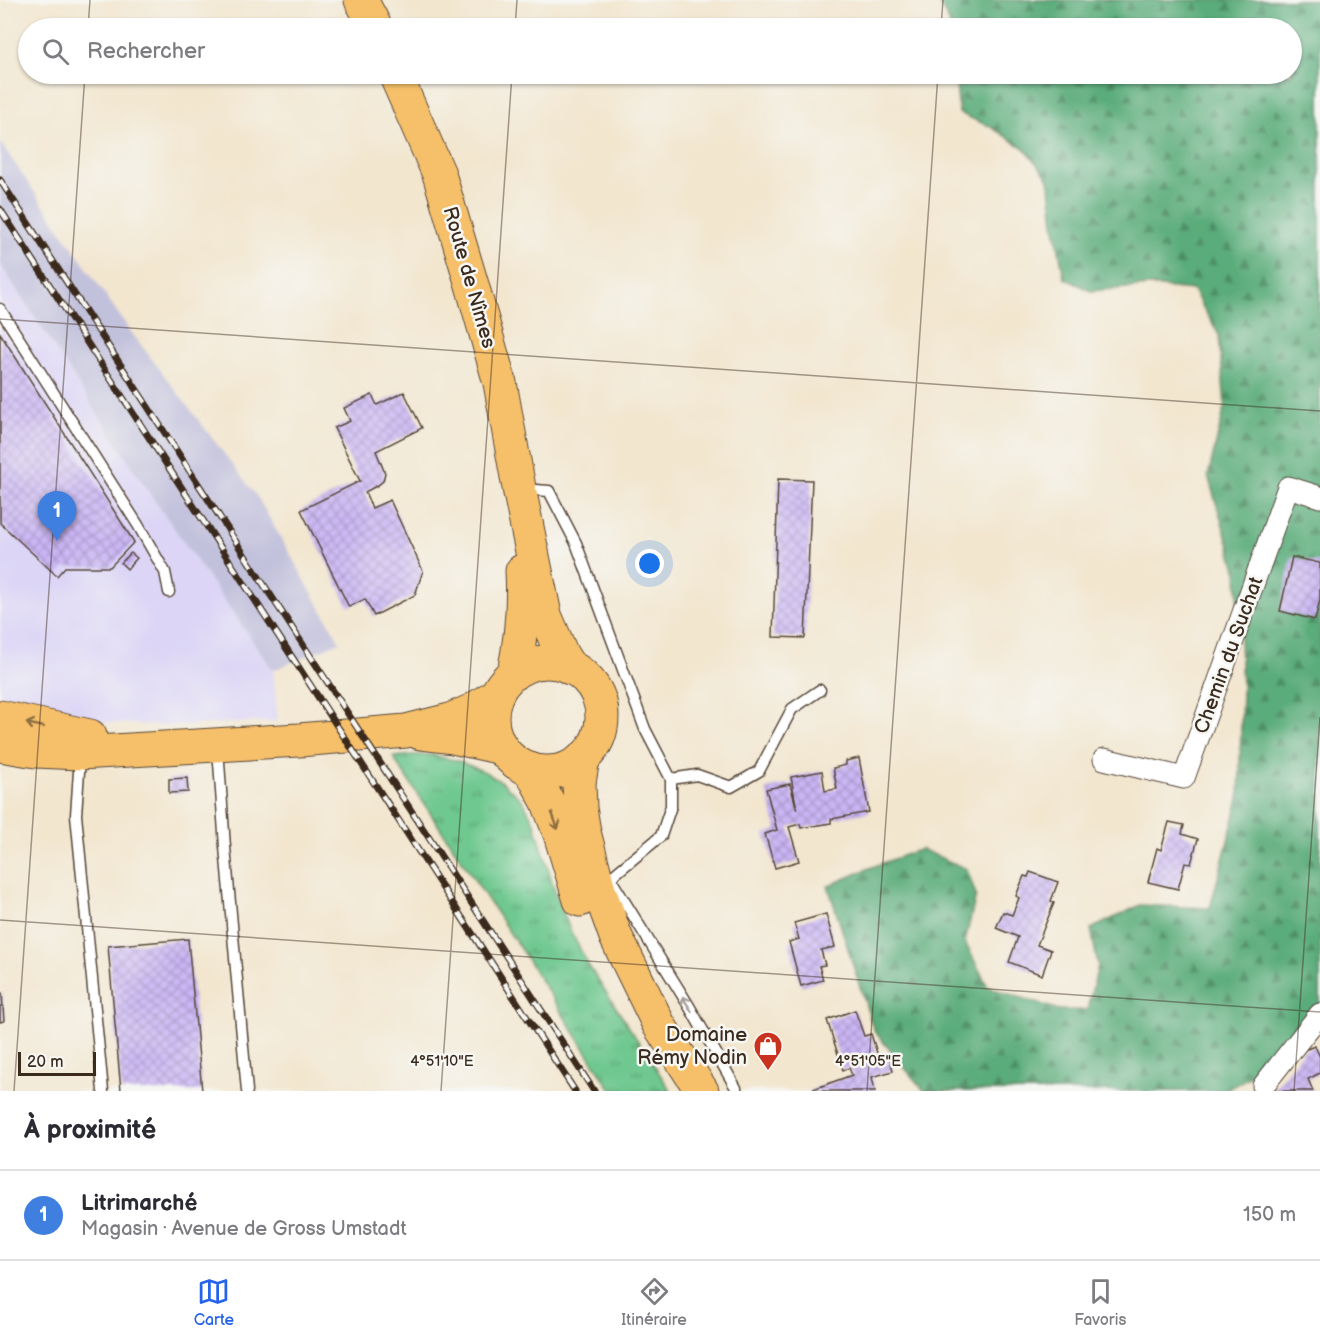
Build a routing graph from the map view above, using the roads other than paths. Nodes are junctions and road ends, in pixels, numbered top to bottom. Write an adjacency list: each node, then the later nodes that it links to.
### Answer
1 (361, 0): 2 (main road)
2 (371, 18)
3 (399, 84): 5 (main road, Route de Nîmes)
4 (0, 309): 7 (lane)
5 (519, 488): 8 (main road, Route de Nîmes); 9 (main road, Route de Nîmes); 20 (lane)
6 (1320, 497): 18 (street, Chemin du Suchat)
7 (169, 592)
8 (570, 668): 9 (main road); 17 (main road)
9 (506, 684): 12 (main road); 16 (main road)
10 (820, 690): 20 (lane)
11 (0, 717): 13 (main road, one-way to 11)
12 (406, 731): 15 (main road); 16 (main road)
13 (81, 744): 14 (main road); 15 (main road); 25 (lane)
14 (0, 745)
15 (207, 745): 26 (lane)
16 (502, 748): 19 (main road)
17 (583, 758): 19 (main road); 21 (main road)
18 (1104, 759)
19 (530, 769): 23 (main road, one-way to 23)
20 (671, 778): 21 (lane)
21 (605, 884): 23 (main road); 28 (lane, one-way to 21)
22 (1320, 1014): 24 (street)
23 (659, 1025): 27 (main road)
24 (1263, 1086)
25 (103, 1091)
26 (247, 1091)
27 (702, 1091)
28 (736, 1091)

